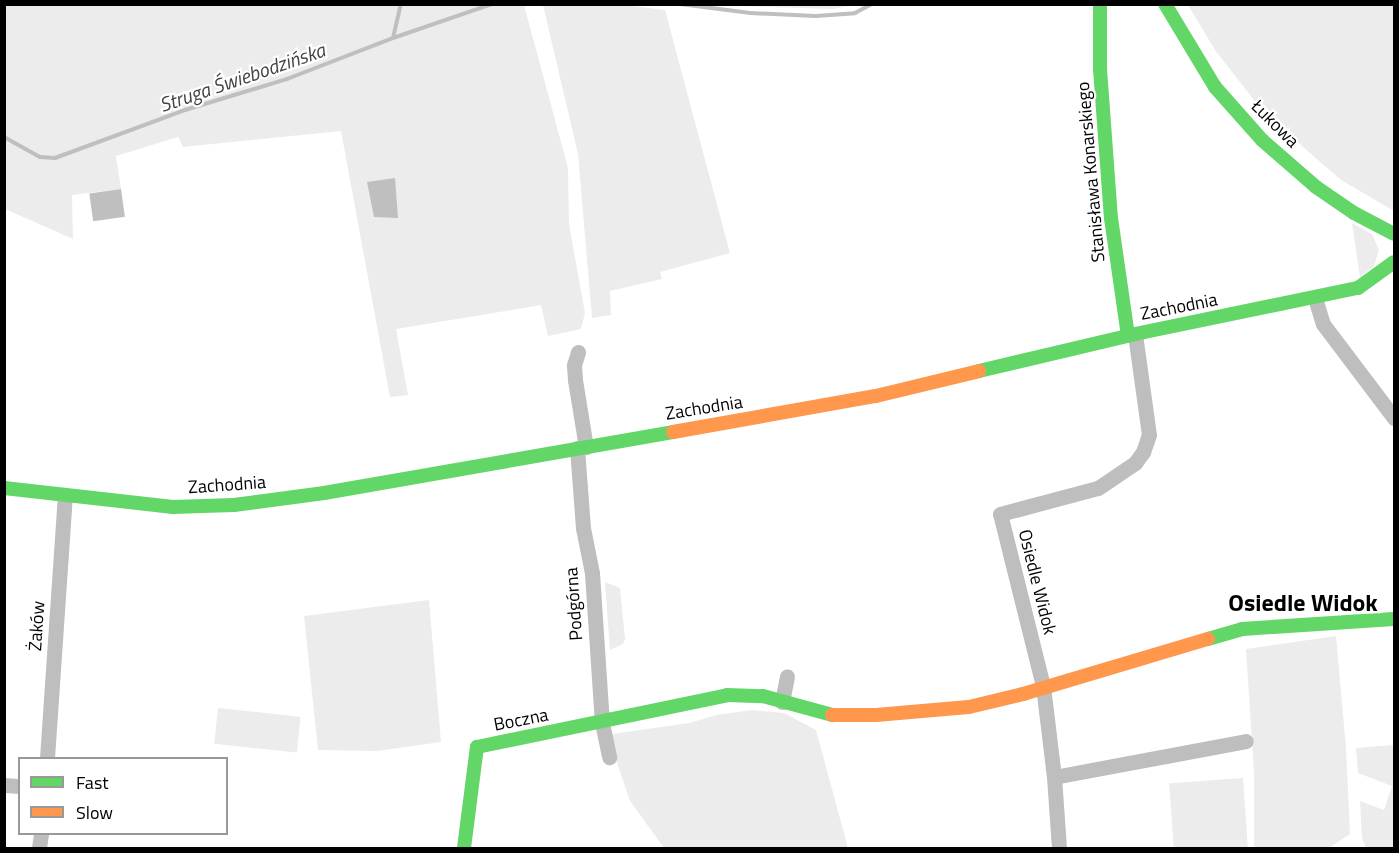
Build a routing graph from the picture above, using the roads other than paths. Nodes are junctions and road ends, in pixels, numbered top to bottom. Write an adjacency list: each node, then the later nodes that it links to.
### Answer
1 (1100, 4): 6 (street, Stanisława Konarskiego)
2 (1165, 4): 3 (street, Łukowa)
3 (1395, 234)
4 (1395, 262): 5 (street, Zachodnia)
5 (1315, 298): 6 (street, Zachodnia); 8 (street)
6 (1132, 335): 9 (street, Zachodnia); 14 (street, Osiedle Widok)
7 (578, 352): 9 (street, Podgórna)
8 (1395, 418)
9 (581, 448): 11 (street, Zachodnia); 16 (street, Podgórna)
10 (4, 488): 11 (street, Zachodnia)
11 (65, 496): 18 (street, Żaków)
12 (1395, 619): 14 (street)
13 (787, 676): 15 (street)
14 (1043, 686): 15 (street); 20 (street)
15 (782, 702): 16 (street)
16 (602, 723): 19 (street, Podgórna); 21 (street, Boczna)
17 (1246, 741): 20 (street)
18 (47, 757)
19 (609, 757)
20 (1054, 777): 22 (street)
21 (464, 849)
22 (1059, 849)

